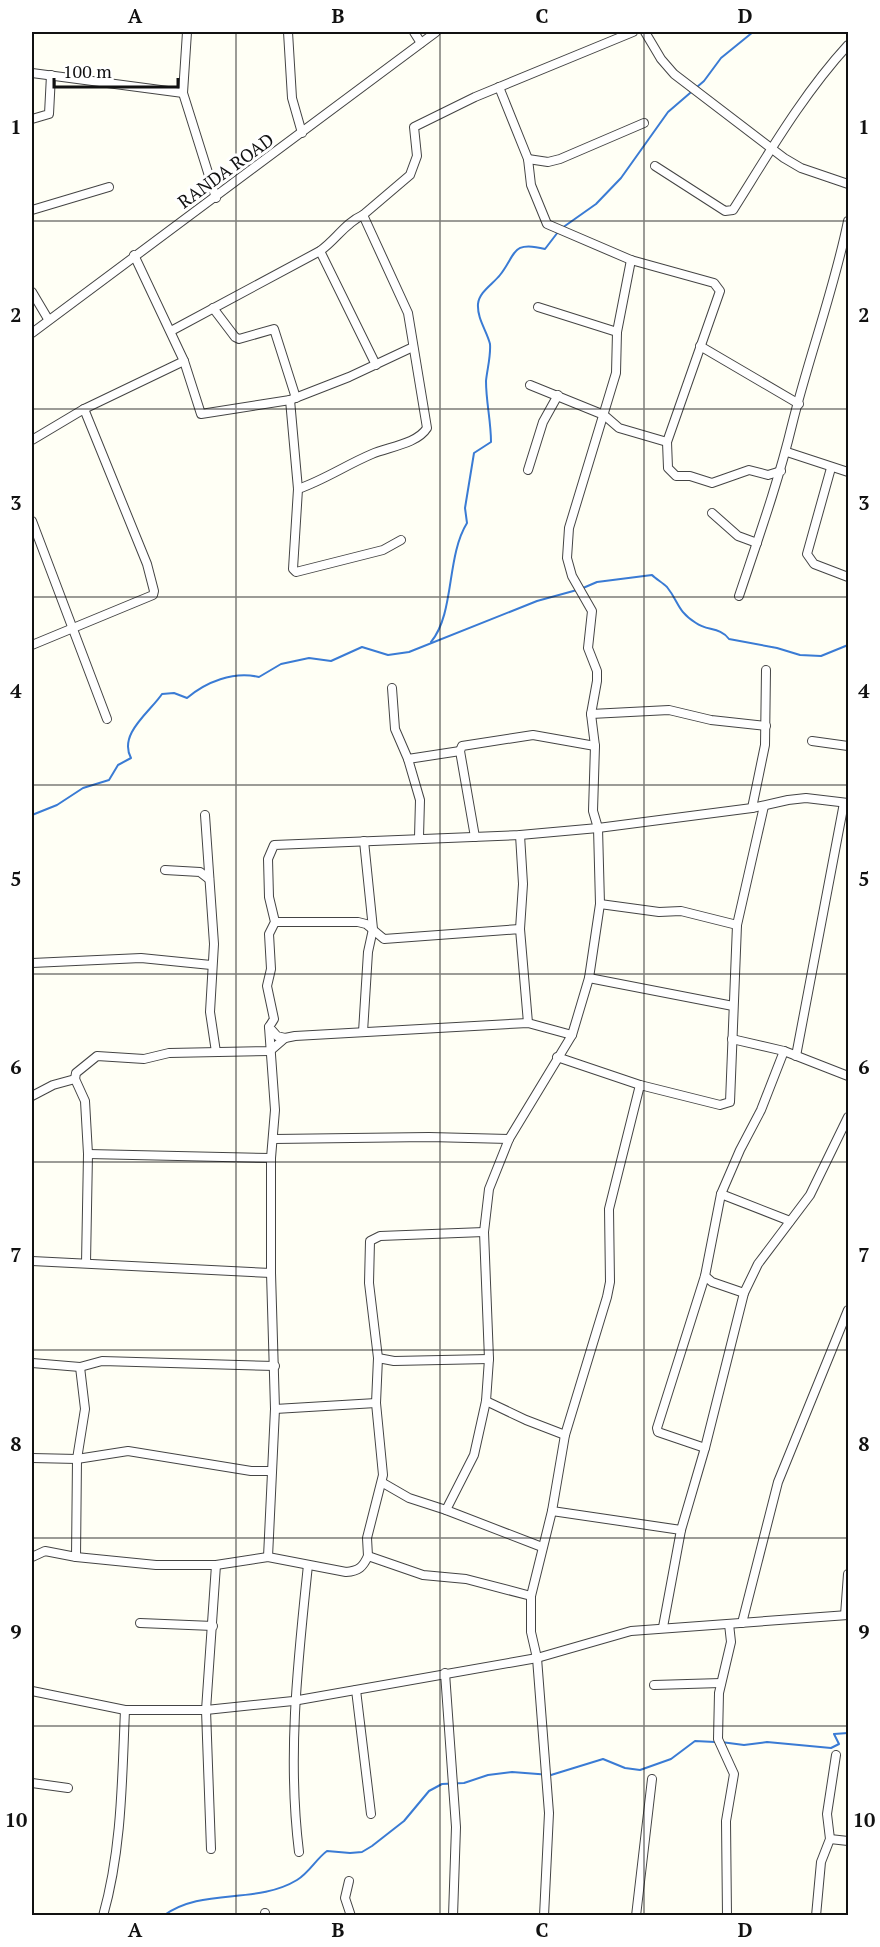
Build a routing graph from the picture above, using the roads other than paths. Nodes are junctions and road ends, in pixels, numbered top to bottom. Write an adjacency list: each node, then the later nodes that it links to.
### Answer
1 (187, 32): 12 (street)
2 (288, 32): 15 (street)
3 (414, 32): 7 (street)
4 (436, 32): 7 (street, RANDA ROAD)
5 (633, 32): 11 (street)
6 (645, 32): 16 (street)
7 (421, 44): 15 (street, RANDA ROAD)
8 (849, 45): 16 (street)
9 (32, 73): 10 (street)
10 (51, 75): 12 (street); 13 (street)
11 (499, 87): 17 (street); 23 (street)
12 (183, 93): 21 (street)
13 (32, 119)
14 (644, 123): 17 (street)
15 (302, 133): 21 (street, RANDA ROAD)
16 (772, 147): 18 (street); 19 (street)
17 (528, 159): 27 (street)
18 (655, 166)
19 (849, 184)
20 (109, 187): 22 (street)
21 (216, 198): 26 (street, RANDA ROAD)
22 (32, 210)
23 (363, 215): 25 (street); 36 (street)
24 (849, 221): 42 (street)
25 (320, 251): 30 (street); 38 (street)
26 (134, 255): 31 (street, RANDA ROAD); 32 (street)
27 (632, 260): 33 (street); 35 (street)
28 (32, 292): 31 (street)
29 (538, 307): 33 (street)
30 (213, 308): 32 (street); 41 (street)
31 (48, 319): 34 (street, RANDA ROAD)
32 (171, 331): 37 (street)
33 (617, 332): 44 (street)
34 (32, 333)
35 (700, 346): 42 (street); 46 (street)
36 (413, 347): 38 (street); 52 (street)
37 (184, 361): 41 (street); 43 (street)
38 (376, 365): 41 (street)
39 (530, 385): 40 (street)
40 (558, 395): 44 (street); 49 (street)
41 (293, 399): 52 (street)
42 (799, 404): 47 (street)
43 (84, 409): 45 (street); 59 (street)
44 (604, 415): 46 (street); 63 (street)
45 (32, 440)
46 (667, 442): 50 (street)
47 (787, 452): 48 (street); 50 (street)
48 (831, 468): 51 (street); 57 (street)
49 (528, 470)
50 (781, 471): 56 (street)
51 (849, 472)
52 (298, 489): 55 (street)
53 (712, 513): 56 (street)
54 (32, 521): 59 (street)
55 (401, 540)
56 (757, 543): 58 (street)
57 (849, 577)
58 (739, 596)
59 (73, 629): 60 (street); 64 (street)
60 (32, 645)
61 (766, 670): 65 (street)
62 (392, 688): 70 (street)
63 (591, 714): 65 (street); 67 (street)
64 (107, 719)
65 (766, 726): 73 (street)
66 (812, 741): 68 (street)
67 (595, 746): 69 (street); 75 (street)
68 (849, 746)
69 (460, 751): 70 (street); 78 (street)
70 (408, 759): 77 (street)
71 (846, 803): 72 (street); 100 (street)
72 (764, 806): 73 (street); 84 (street)
73 (752, 808): 75 (street)
74 (205, 815): 81 (street)
75 (598, 828): 76 (street); 82 (street)
76 (520, 835): 78 (street); 86 (street)
77 (419, 837): 78 (street); 79 (street)
78 (475, 837)
79 (364, 841): 83 (street); 85 (street)
80 (165, 870): 81 (street)
81 (209, 879): 88 (street)
82 (600, 904): 84 (street); 89 (street)
83 (275, 922): 85 (street); 92 (street)
84 (737, 926): 90 (street)
85 (373, 929): 86 (street); 93 (street)
86 (520, 929): 91 (street)
87 (32, 963): 88 (street)
88 (211, 965): 99 (street)
89 (589, 978): 90 (street); 94 (street)
90 (733, 1006): 96 (street)
91 (528, 1023): 93 (street); 94 (street)
92 (269, 1027): 95 (street); 97 (street)
93 (363, 1032): 95 (street)
94 (572, 1035): 101 (street)
95 (285, 1038): 97 (street)
96 (732, 1039): 98 (street); 104 (street)
97 (270, 1051): 99 (street); 107 (street)
98 (784, 1051): 100 (street); 111 (street)
99 (216, 1052): 103 (street)
100 (796, 1056): 102 (street)
101 (557, 1057): 104 (street); 108 (street)
102 (849, 1076)
103 (75, 1079): 105 (street); 109 (street)
104 (640, 1085): 130 (street)
105 (32, 1096)
106 (849, 1117): 112 (street)
107 (274, 1139): 108 (street); 110 (street)
108 (509, 1139): 113 (street)
109 (88, 1154): 110 (street); 115 (street)
110 (271, 1158): 116 (street)
111 (722, 1194): 112 (street); 117 (street)
112 (790, 1221): 120 (street)
113 (484, 1232): 122 (street); 123 (street)
114 (32, 1261): 115 (street)
115 (86, 1263): 116 (street)
116 (272, 1273): 125 (street)
117 (705, 1276): 118 (street); 119 (street)
118 (712, 1282): 119 (street); 120 (street)
119 (701, 1288): 131 (street)
120 (744, 1293): 131 (street)
121 (849, 1310): 150 (street)
122 (378, 1358): 123 (street); 128 (street)
123 (489, 1359): 127 (street)
124 (32, 1363): 126 (street)
125 (275, 1366): 126 (street); 129 (street)
126 (80, 1367): 133 (street)
127 (486, 1401): 130 (street); 136 (street)
128 (376, 1403): 129 (street); 135 (street)
129 (275, 1409): 134 (street)
130 (565, 1435): 137 (street)
131 (705, 1448): 138 (street)
132 (32, 1458): 133 (street)
133 (77, 1460): 134 (street); 142 (street)
134 (272, 1471): 143 (street)
135 (383, 1483): 136 (street); 140 (street)
136 (446, 1509): 139 (street)
137 (552, 1511): 138 (street); 139 (street)
138 (681, 1530): 153 (street)
139 (542, 1547): 147 (street)
140 (368, 1556): 145 (street); 147 (street)
141 (32, 1557): 142 (street)
142 (76, 1557): 144 (street)
143 (268, 1557): 144 (street); 145 (street)
144 (216, 1565): 152 (street)
145 (308, 1565): 160 (street)
146 (849, 1574): 148 (street)
147 (531, 1596): 154 (street)
148 (847, 1615): 150 (street)
149 (140, 1623): 152 (street)
150 (742, 1623): 151 (street)
151 (729, 1624): 153 (street); 156 (street)
152 (213, 1626): 162 (street)
153 (663, 1627): 154 (street)
154 (537, 1658): 155 (street); 176 (street)
155 (445, 1673): 158 (street); 175 (street)
156 (721, 1683): 157 (street); 178 (street)
157 (654, 1685)
158 (356, 1690): 160 (street); 167 (street)
159 (32, 1691): 161 (street)
160 (293, 1701): 162 (street); 171 (street)
161 (125, 1710): 162 (street); 173 (street)
162 (206, 1710): 170 (street)
163 (836, 1755): 168 (street)
164 (652, 1779): 177 (street)
165 (32, 1783): 166 (street)
166 (68, 1788)
167 (371, 1814)
168 (830, 1839): 169 (street); 179 (street)
169 (849, 1841)
170 (211, 1849)
171 (299, 1852)
172 (349, 1881): 174 (street)
173 (103, 1916)
174 (351, 1916)
175 (453, 1916)
176 (544, 1916)
177 (636, 1916)
178 (727, 1916)
179 (816, 1916)

